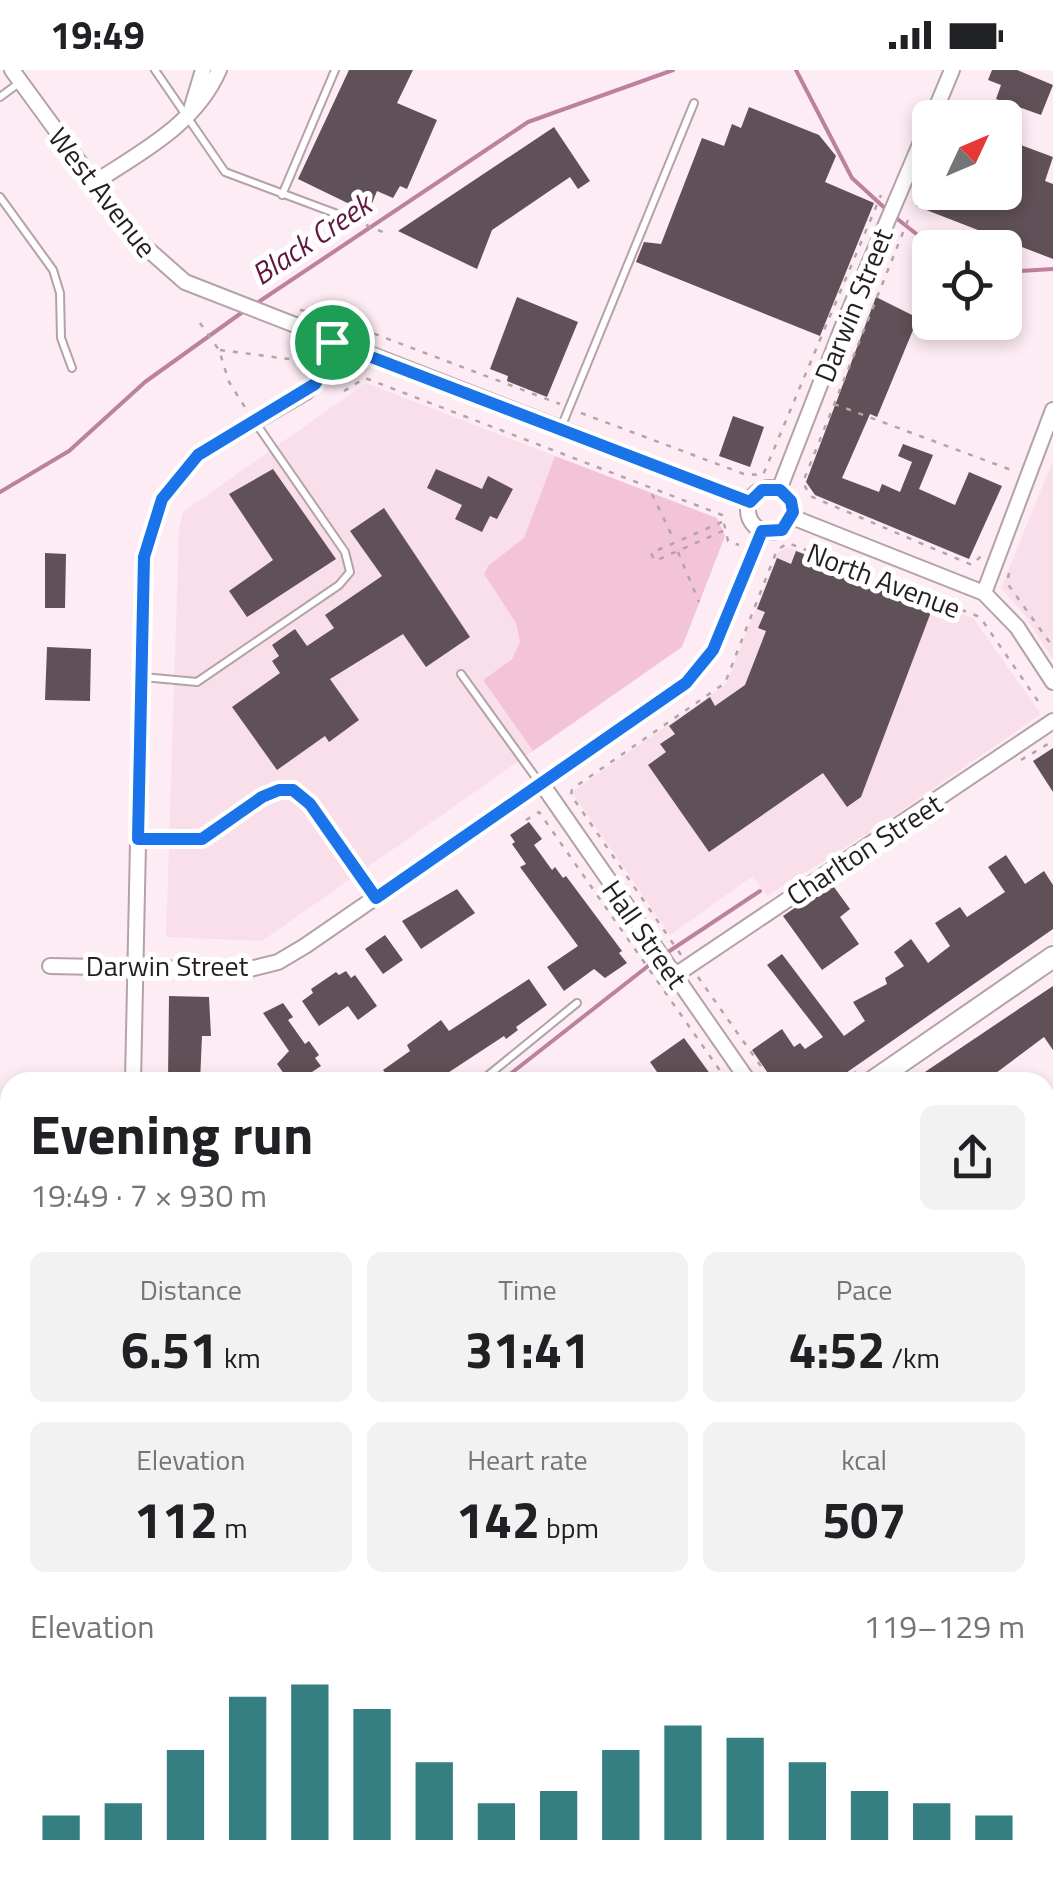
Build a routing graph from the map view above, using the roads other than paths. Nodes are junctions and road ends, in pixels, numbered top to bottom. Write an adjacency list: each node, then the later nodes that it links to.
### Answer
1 (156, 70): 10 (lane)
2 (203, 70): 10 (street)
3 (219, 70): 10 (street)
4 (335, 70): 13 (lane)
5 (952, 70): 8 (street, Darwin Street)
6 (16, 76): 7 (lane); 12 (street, West Avenue)
7 (0, 97)
8 (939, 100)
9 (694, 102): 20 (lane)
10 (188, 119): 12 (street); 13 (lane)
11 (912, 163): 21 (street, Darwin Street)
12 (92, 184): 16 (street, West Avenue)
13 (282, 195): 15 (lane)
14 (0, 197): 17 (lane)
15 (356, 220)
16 (332, 342): 19 (street); 20 (street)
17 (72, 368)
18 (1053, 410): 25 (street)
19 (255, 422): 27 (street); 27 (lane)
20 (560, 430): 22 (street)
21 (780, 490): 22 (street); 23 (street)
22 (750, 502): 24 (street)
23 (792, 517): 24 (street); 25 (street, North Avenue)
24 (762, 531): 30 (street, Darwin Street)
25 (984, 593): 28 (street)
26 (461, 674): 30 (lane)
27 (142, 677): 31 (street)
28 (1053, 682)
29 (1053, 721): 36 (street, Charlton Street)
30 (542, 784): 32 (street, Darwin Street); 36 (street, Hall Street)
31 (138, 839): 32 (lane); 34 (street)
32 (376, 898): 34 (street, Darwin Street)
33 (1053, 958): 41 (main road)
34 (135, 964): 35 (street, Darwin Street); 38 (street)
35 (50, 966)
36 (674, 976): 40 (street, Hall Street)
37 (577, 1003): 39 (lane)
38 (133, 1072)
39 (492, 1072)
40 (742, 1072)
41 (887, 1072)

